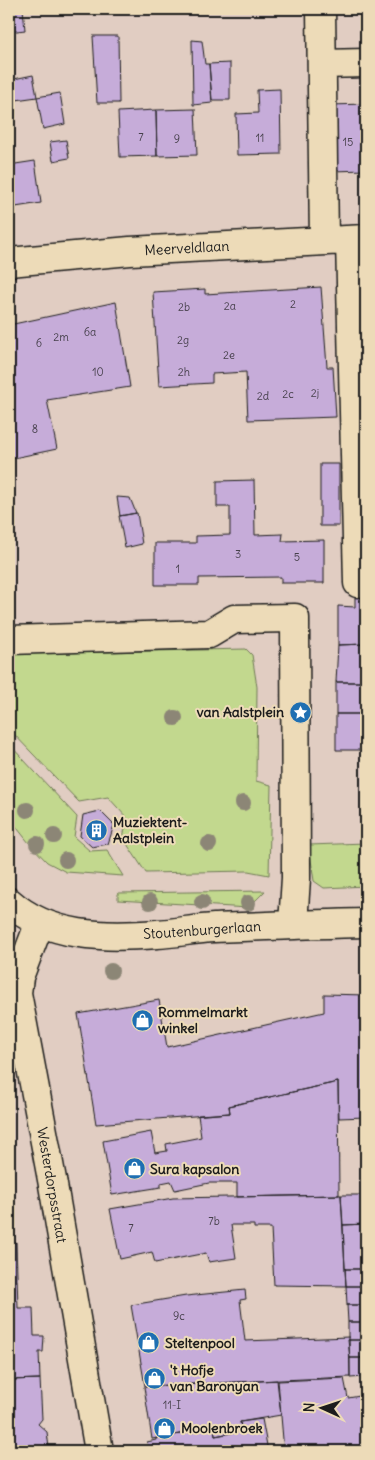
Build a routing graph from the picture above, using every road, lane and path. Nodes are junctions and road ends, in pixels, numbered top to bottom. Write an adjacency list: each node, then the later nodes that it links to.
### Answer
1 (321, 9): 3 (street)
2 (366, 63): 3 (street)
3 (322, 64): 4 (street)
4 (347, 240): 5 (street, Meerveldlaan); 6 (street)
5 (9, 262)
6 (358, 583)
7 (9, 640): 11 (street)
8 (9, 902): 9 (street, Stoutenburgerlaan)
9 (40, 922): 11 (street, Stoutenburgerlaan); 12 (street, Westerdorpsstraat)
10 (366, 923): 11 (street, Stoutenburgerlaan)
11 (293, 924)
12 (99, 1451)

